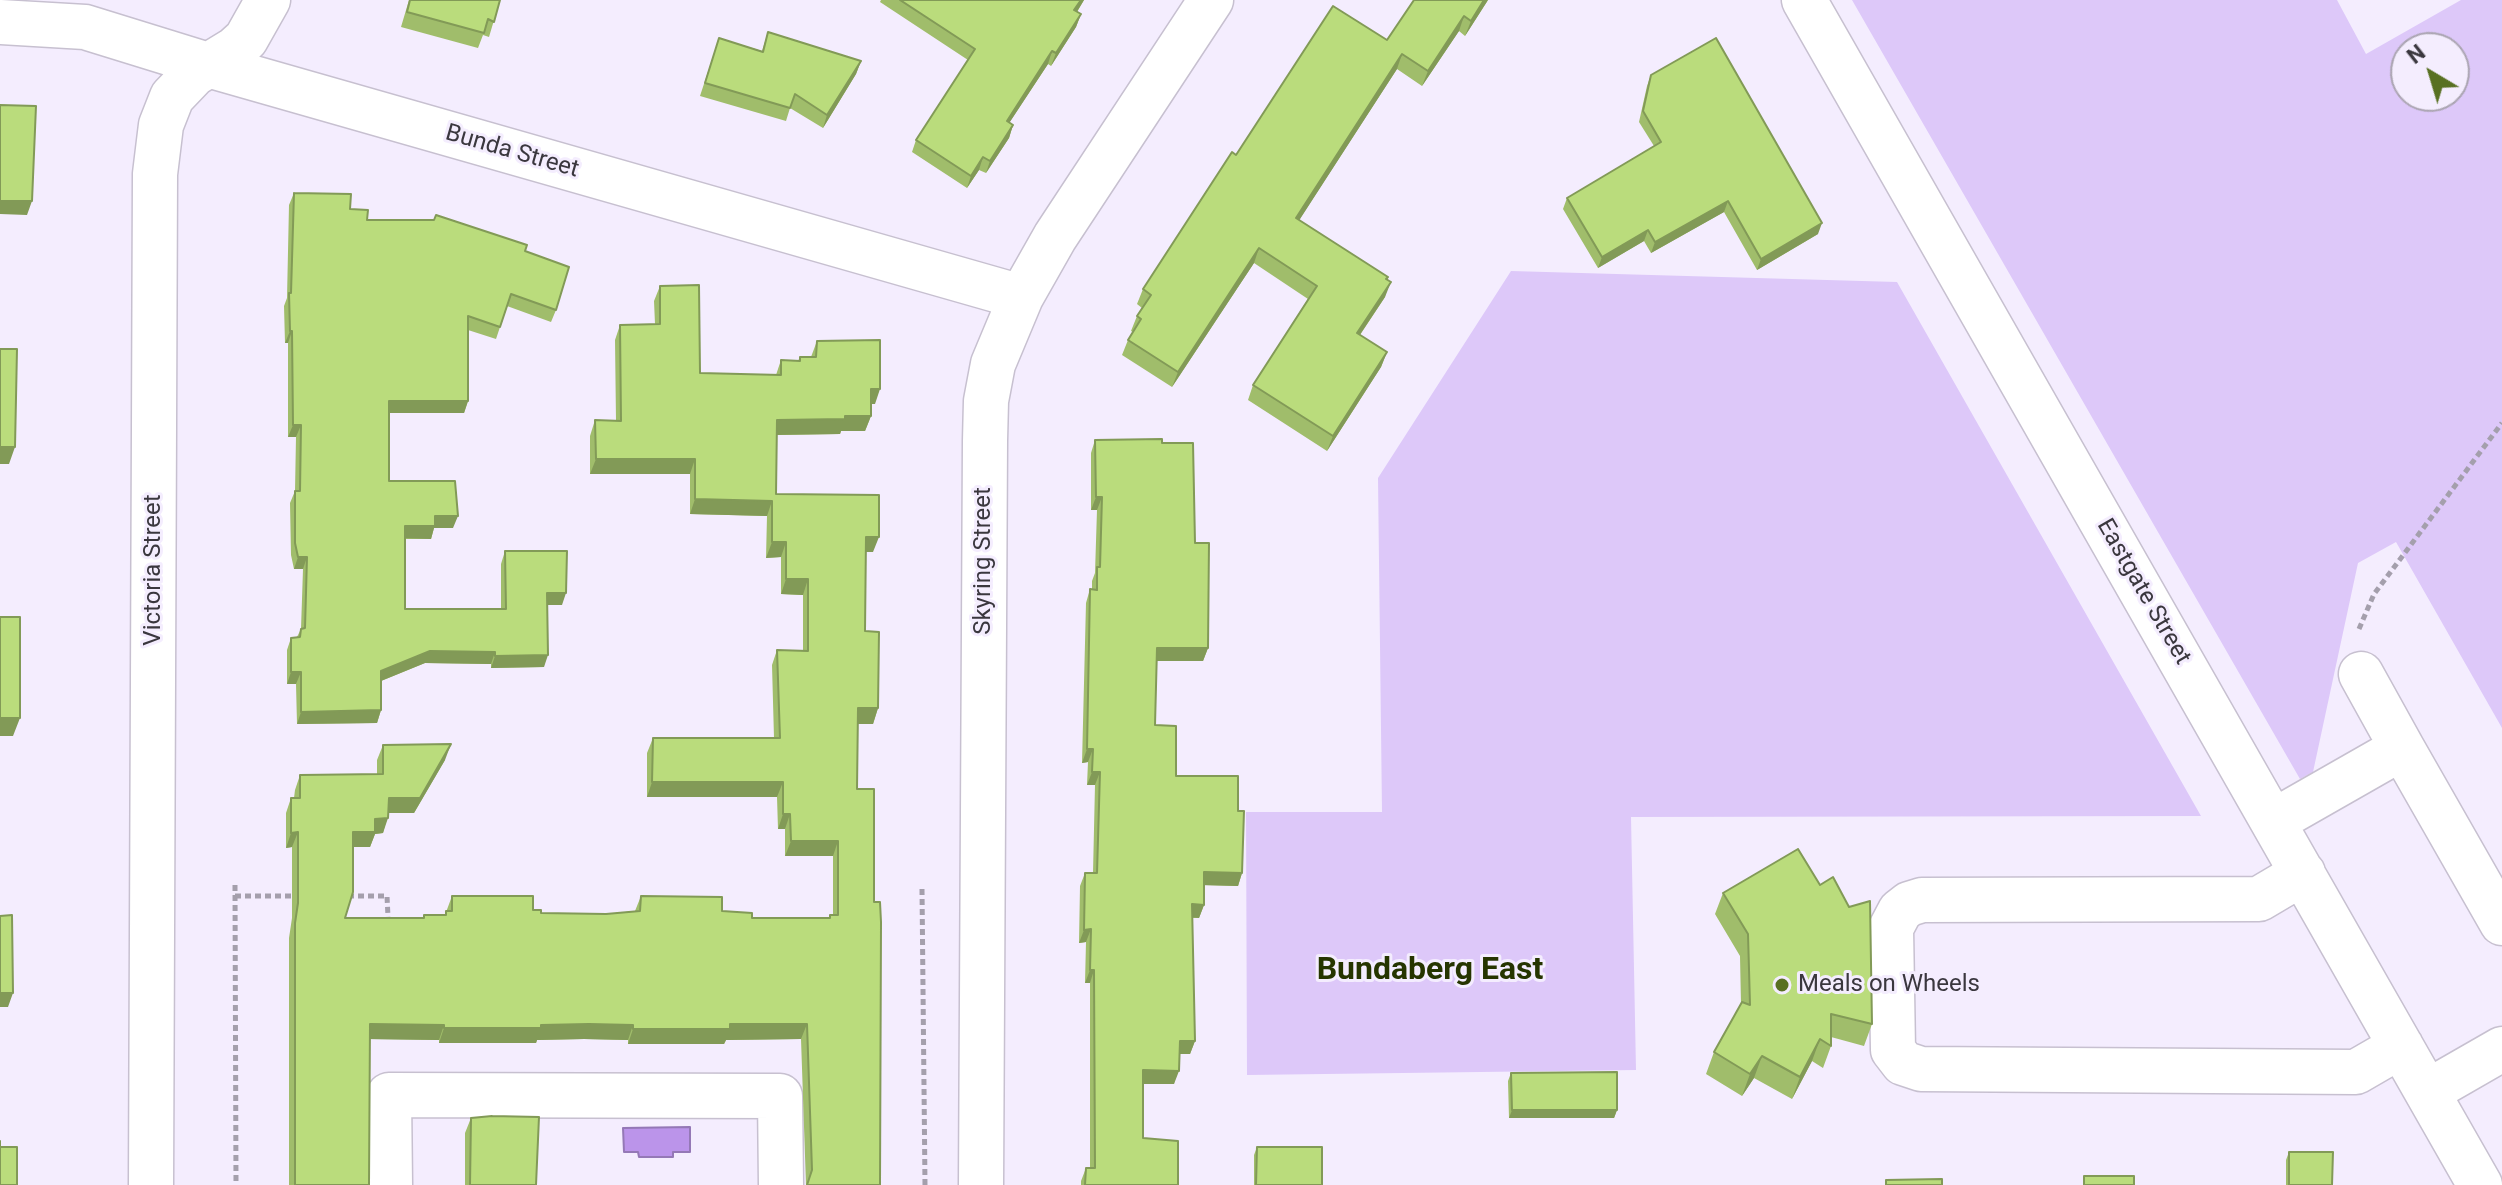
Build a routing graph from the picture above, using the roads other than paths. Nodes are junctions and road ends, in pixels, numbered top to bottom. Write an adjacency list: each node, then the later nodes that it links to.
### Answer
1 (268, 0): 5 (street, Victoria Street)
2 (1211, 0): 6 (street, Skyring Street)
3 (1804, 0): 9 (street, Eastgate Street)
4 (0, 22): 5 (street, Bunda Street)
5 (208, 65): 6 (street, Bunda Street); 15 (street, Victoria Street)
6 (1021, 297): 18 (street, Skyring Street)
7 (2361, 674): 8 (street)
8 (2402, 748): 9 (street); 11 (street)
9 (2274, 821): 10 (street, Eastgate Street)
10 (2303, 873): 12 (street, Eastgate Street); 12 (street)
11 (2502, 923)
12 (2401, 1046): 14 (street, Eastgate Street)
13 (2502, 1049): 14 (street)
14 (2427, 1092): 19 (street, Eastgate Street)
15 (151, 1185)
16 (390, 1185): 17 (street)
17 (781, 1185)
18 (981, 1185)
19 (2480, 1185)

